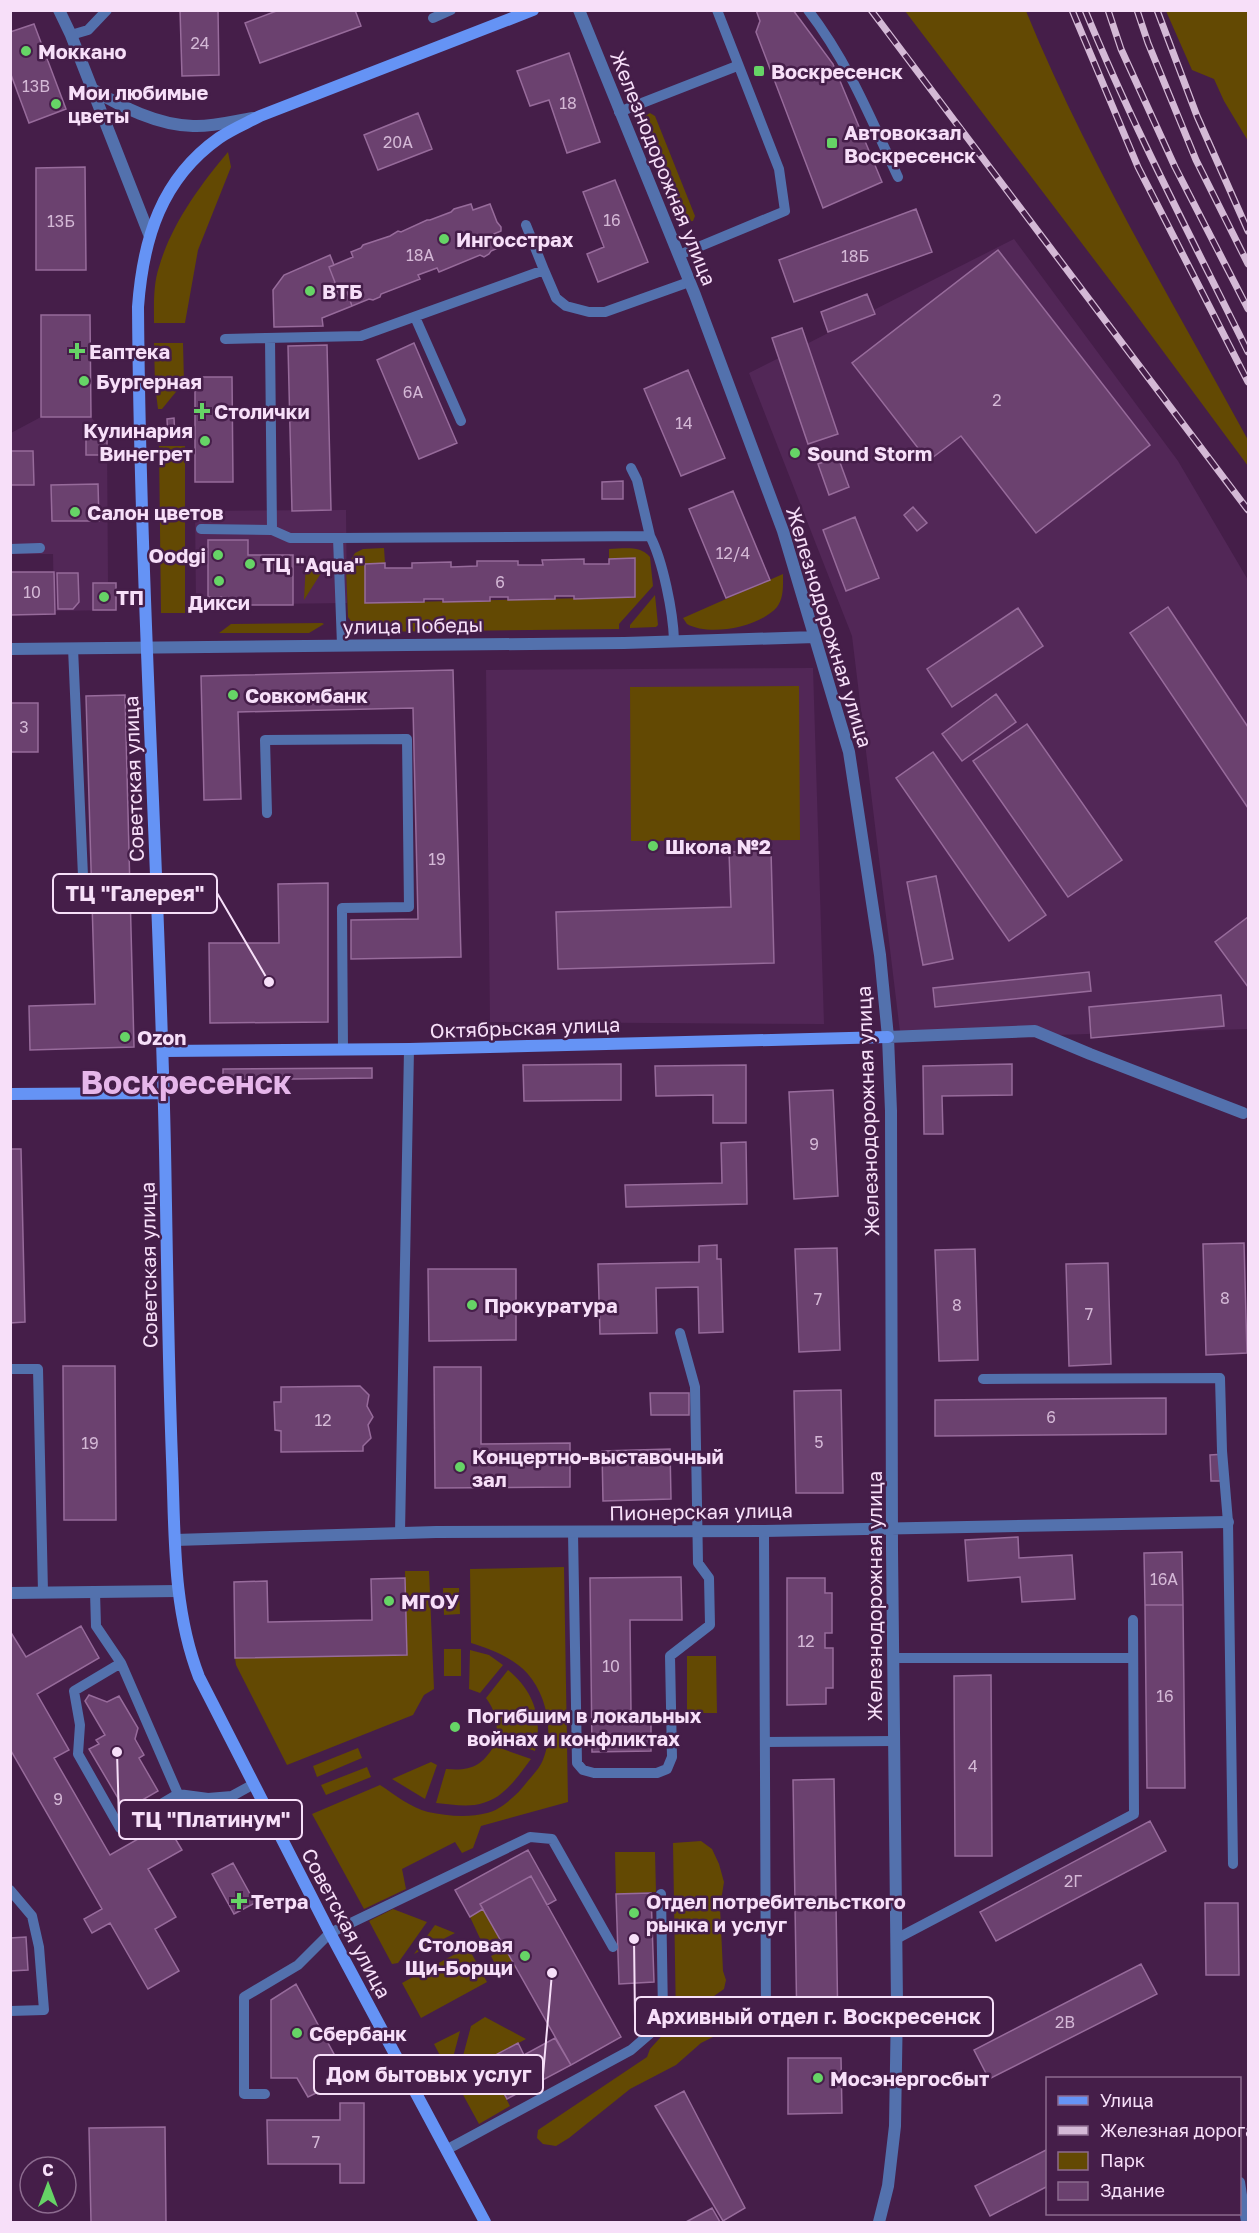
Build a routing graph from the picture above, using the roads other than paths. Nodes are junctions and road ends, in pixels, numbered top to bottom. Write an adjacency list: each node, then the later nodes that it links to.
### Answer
1 (59, 10): 9 (street)
2 (106, 10): 9 (lane)
3 (451, 10): 8 (lane)
4 (533, 10): 13 (street, Советская улица)
5 (579, 10): 12 (street, Железнодорожная улица)
6 (717, 10): 10 (lane)
7 (808, 10): 14 (lane)
8 (433, 18)
9 (71, 35): 11 (street)
10 (737, 66): 12 (lane); 17 (lane)
11 (93, 89): 13 (street); 16 (street)
12 (619, 112): 17 (street, Железнодорожная улица)
13 (260, 116): 16 (street, Советская улица)
14 (898, 177)
15 (526, 225): 18 (lane)
16 (149, 234): 34 (street, Советская улица)
17 (679, 255): 19 (street, Железнодорожная улица)
18 (544, 270): 19 (lane); 20 (lane)
19 (689, 282): 31 (street, Железнодорожная улица)
20 (415, 317): 21 (lane); 23 (lane)
21 (270, 338): 22 (lane); 26 (lane)
22 (225, 339)
23 (461, 421)
24 (631, 468): 27 (lane)
25 (201, 529): 26 (lane)
26 (272, 530): 28 (lane)
27 (650, 536): 28 (lane); 32 (lane)
28 (338, 538): 33 (lane)
29 (40, 548): 30 (lane)
30 (10, 549)
31 (815, 637): 32 (street, улица Победы); 39 (street, Железнодорожная улица)
32 (674, 640): 33 (street, улица Победы)
33 (342, 645): 34 (street, улица Победы)
34 (147, 647): 35 (street, улица Победы); 42 (street, Советская улица)
35 (73, 648): 36 (street, улица Победы); 38 (lane)
36 (10, 649)
37 (267, 813): 41 (lane)
38 (83, 876)
39 (888, 1037): 40 (street, Октябрьская улица); 45 (street); 50 (street, Железнодорожная улица)
40 (409, 1049): 41 (street, Октябрьская улица); 54 (lane)
41 (343, 1050): 42 (street, Октябрьская улица)
42 (163, 1051): 43 (street, Советская улица)
43 (164, 1093): 44 (street); 55 (street, Советская улица)
44 (10, 1094)
45 (1243, 1113)
46 (680, 1333): 51 (lane)
47 (10, 1369): 57 (lane)
48 (983, 1379): 49 (lane)
49 (1228, 1522): 50 (street, Пионерская улица); 68 (lane)
50 (893, 1528): 52 (street, Пионерская улица); 61 (street, Железнодорожная улица)
51 (698, 1531): 52 (street, Пионерская улица); 53 (street, Пионерская улица); 53 (lane)
52 (764, 1531): 65 (lane)
53 (573, 1532): 54 (street, Пионерская улица)
54 (400, 1533): 55 (street, Пионерская улица)
55 (175, 1540): 56 (street, Советская улица)
56 (178, 1591): 58 (street); 66 (street, Советская улица)
57 (43, 1592): 58 (street); 59 (street)
58 (94, 1592): 63 (lane)
59 (10, 1593)
60 (1133, 1620): 62 (lane)
61 (893, 1658): 62 (lane); 64 (street, Железнодорожная улица)
62 (1133, 1658): 72 (lane)
63 (121, 1663): 67 (lane); 67 (lane)
64 (894, 1741): 65 (lane); 72 (street, Железнодорожная улица)
65 (765, 1742): 75 (lane)
66 (254, 1784): 67 (lane); 71 (street, Советская улица)
67 (178, 1794)
68 (1233, 1864)
69 (10, 1890): 74 (lane)
70 (661, 1894): 77 (lane)
71 (330, 1933): 73 (lane); 76 (lane); 77 (street, Советская улица)
72 (896, 1939): 80 (street, Железнодорожная улица)
73 (613, 1947)
74 (10, 2011)
75 (766, 2021)
76 (265, 2094)
77 (446, 2150): 79 (street, Советская улица)
78 (1241, 2194): 81 (lane)
79 (485, 2223)
80 (879, 2223)
81 (1246, 2223)

